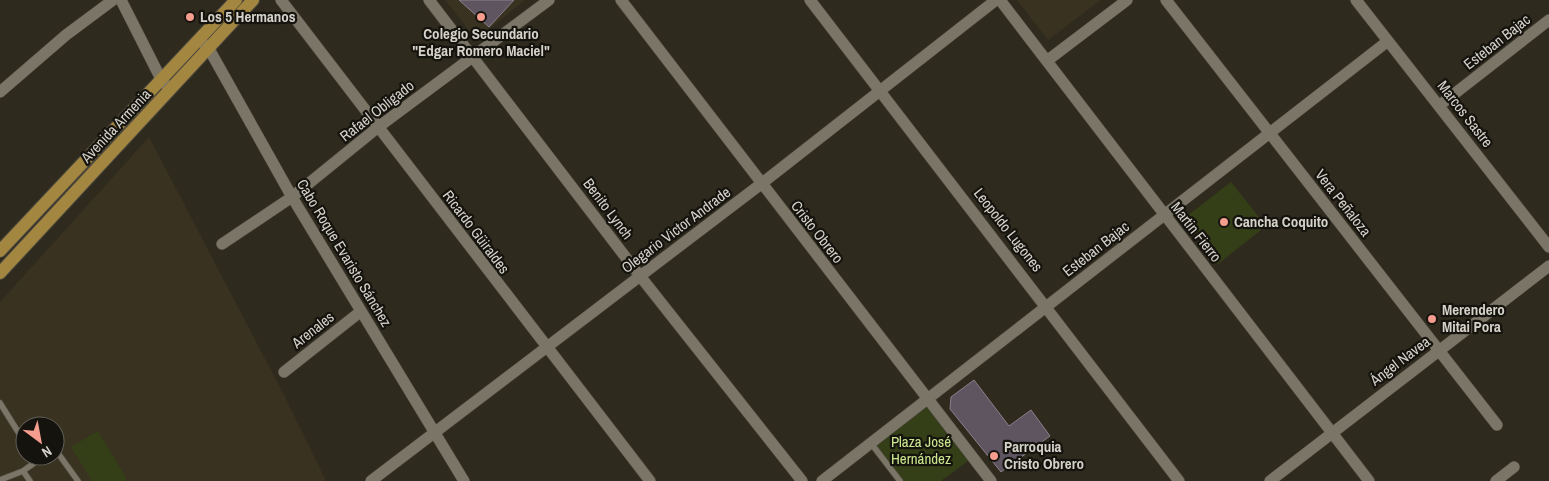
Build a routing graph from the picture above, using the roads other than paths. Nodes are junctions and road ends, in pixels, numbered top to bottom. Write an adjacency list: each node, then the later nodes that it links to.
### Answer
1 (113, 0): 23 (street)
2 (121, 0): 20 (street)
3 (253, 0): 14 (main road, Avenida Armenia)
4 (281, 0): 25 (street, Ricardo Güiraldes)
5 (429, 0): 18 (street, Benito Lynch)
6 (549, 0): 18 (street, Rafael Obligado)
7 (621, 0): 27 (street, Cristo Obrero)
8 (810, 0): 22 (street, Leopoldo Lugones)
9 (996, 0): 22 (street, Olegario Victor Andrade)
10 (1000, 0): 19 (street, Martin Fierro)
11 (1127, 0): 19 (street)
12 (1166, 0): 26 (street, Vera Peñaloza)
13 (1356, 0): 16 (street, Marcos Sastre)
14 (234, 4): 17 (main road, Avenida Armenia)
15 (1549, 20): 24 (street, Esteban Bajac)
16 (1388, 41): 24 (street, Marcos Sastre); 26 (street, Esteban Bajac)
17 (204, 44): 20 (main road, Avenida Armenia); 21 (main road, Avenida Armenia); 28 (street, Cabo Roque Evaristo Sánchez)
18 (472, 57): 25 (street, Rafael Obligado); 35 (street, Benito Lynch)
19 (1048, 60): 29 (street, Martin Fierro)
20 (162, 81): 21 (street); 32 (main road, Avenida Armenia)
21 (171, 90): 34 (main road, Avenida Armenia)
22 (880, 90): 27 (street, Olegario Victor Andrade); 36 (street, Leopoldo Lugones)
23 (0, 92)
24 (1440, 106): 31 (street, Marcos Sastre)
25 (377, 128): 28 (street, Rafael Obligado); 38 (street, Ricardo Güiraldes)
26 (1270, 132): 29 (street, Esteban Bajac); 39 (street, Vera Peñaloza)
27 (761, 184): 35 (street, Olegario Victor Andrade); 41 (street, Cristo Obrero)
28 (292, 197): 30 (street, Rafael Obligado); 37 (street, Cabo Roque Evaristo Sánchez)
29 (1164, 215): 36 (street, Esteban Bajac); 45 (street, Martin Fierro)
30 (222, 244)
31 (1549, 247)
32 (0, 251)
33 (1549, 266): 39 (street, Ángel Navea)
34 (0, 272)
35 (640, 276): 38 (street, Olegario Victor Andrade); 58 (street, Benito Lynch)
36 (1047, 306): 41 (street, Esteban Bajac); 62 (street, Leopoldo Lugones)
37 (360, 312): 40 (street, Arenales); 46 (street, Cabo Roque Evaristo Sánchez)
38 (546, 348): 46 (street, Olegario Victor Andrade); 57 (street, Ricardo Güiraldes)
39 (1439, 351): 43 (street, Vera Peñaloza); 45 (street, Ángel Navea)
40 (284, 372)
41 (928, 398): 47 (street, Esteban Bajac); 61 (street, Cristo Obrero)
42 (0, 403): 44 (lane)
43 (1497, 425)
44 (15, 427)
45 (1331, 432): 63 (street, Ángel Navea); 64 (street, Martin Fierro)
46 (436, 434): 55 (street, Olegario Victor Andrade); 56 (street, Cabo Roque Evaristo Sánchez)
47 (870, 442): 59 (street, Esteban Bajac); 60 (lane)
48 (65, 463): 54 (lane)
49 (28, 466): 51 (lane)
50 (1514, 467): 65 (street)
51 (23, 471): 52 (lane); 53 (lane)
52 (0, 480)
53 (30, 481)
54 (78, 481)
55 (371, 481)
56 (464, 481)
57 (650, 481)
58 (802, 481)
59 (822, 481)
60 (900, 481)
61 (991, 481)
62 (1179, 481)
63 (1270, 481)
64 (1369, 481)
65 (1496, 481)

